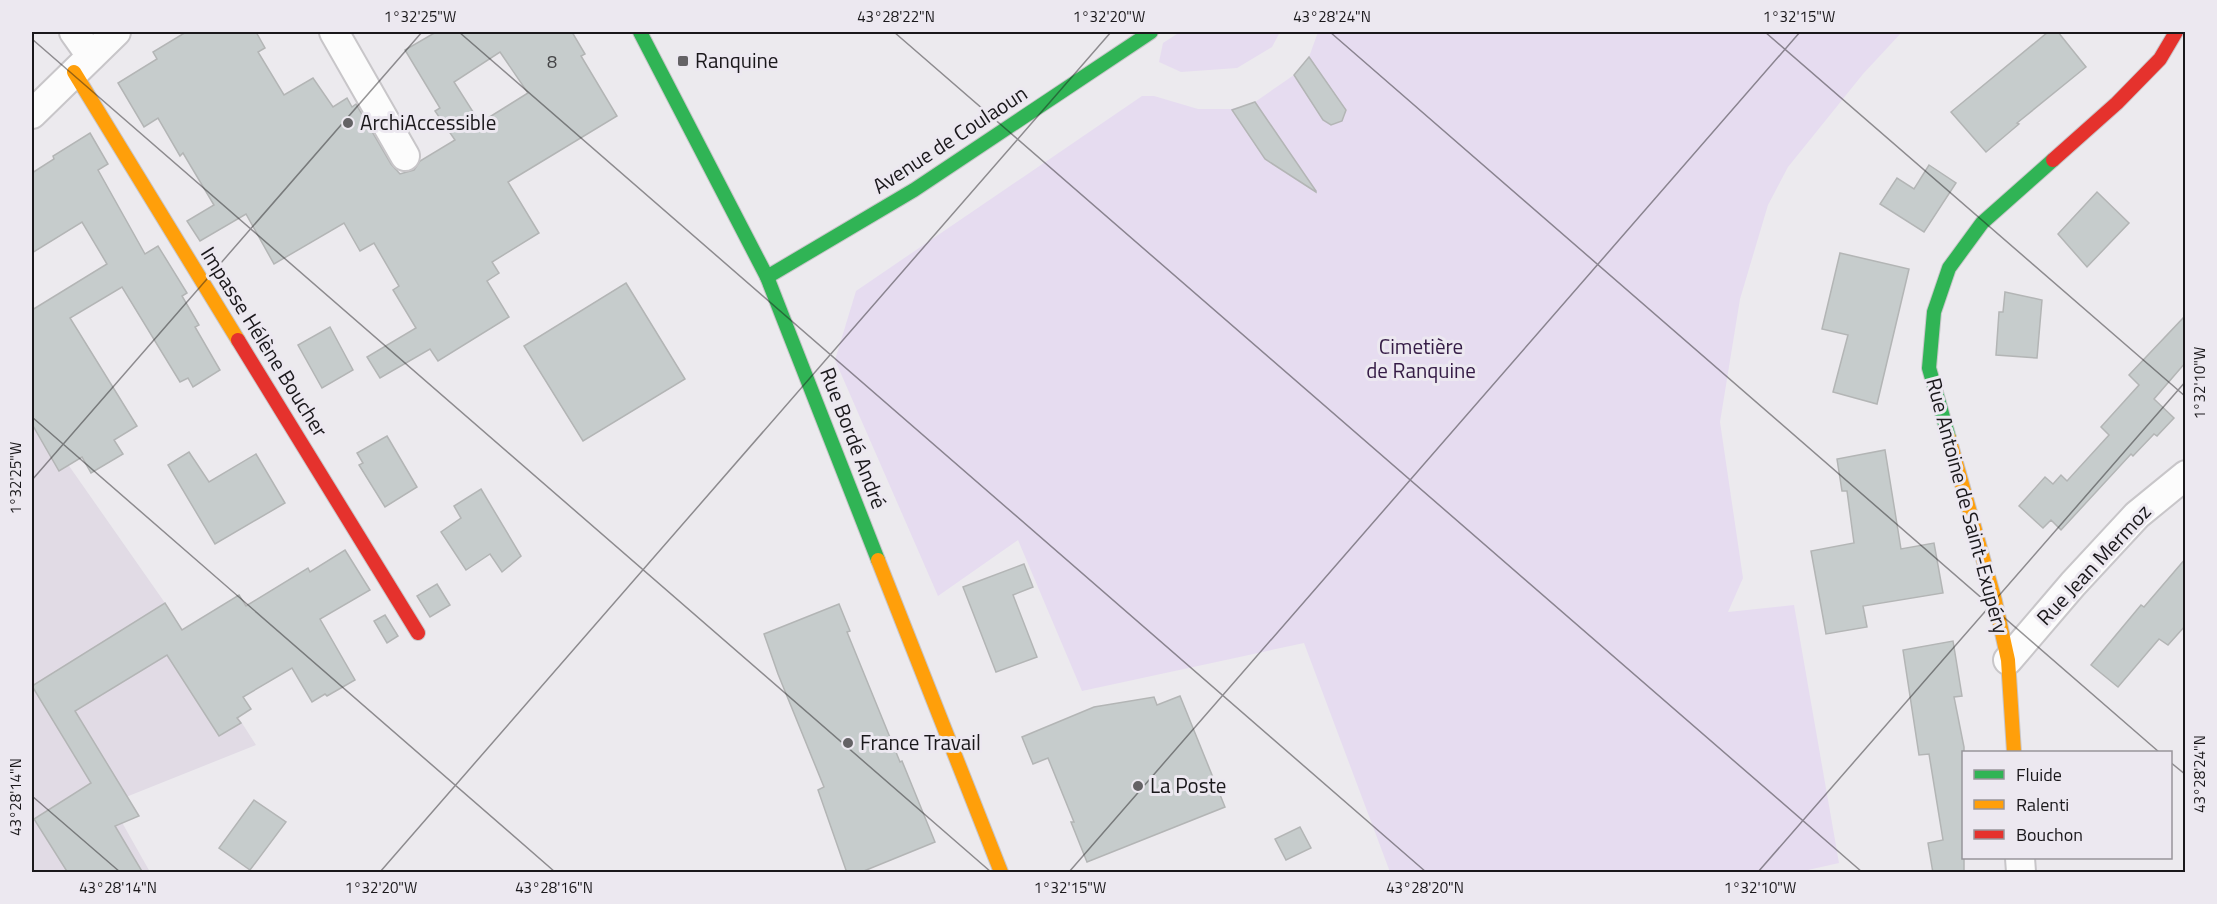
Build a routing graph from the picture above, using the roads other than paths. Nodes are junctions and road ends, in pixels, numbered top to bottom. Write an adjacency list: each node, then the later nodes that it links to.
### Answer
1 (74, 32): 8 (street)
2 (116, 32): 8 (street)
3 (334, 32): 10 (street)
4 (640, 32): 11 (street, Rue Bordé André)
5 (1151, 32): 11 (street, Avenue de Coulaoun)
6 (2176, 32): 7 (street, Rue Antoine de Saint-Exupéry)
7 (2173, 57): 14 (street, Rue Antoine de Saint-Exupéry)
8 (83, 64): 9 (street); 13 (street, Impasse Hélène Boucher)
9 (32, 114)
10 (405, 156)
11 (767, 276): 16 (street, Rue Bordé André)
12 (2186, 476): 14 (street, Rue Jean Mermoz)
13 (418, 633)
14 (2008, 660): 15 (street, Rue Antoine de Saint-Exupéry)
15 (2014, 751)
16 (1001, 873)

